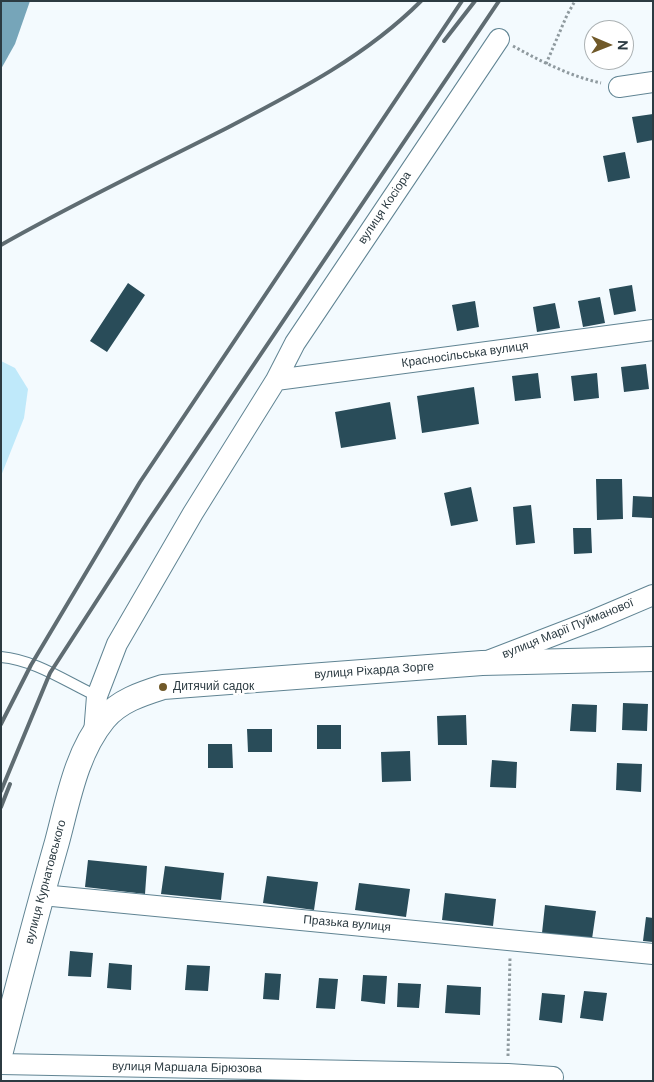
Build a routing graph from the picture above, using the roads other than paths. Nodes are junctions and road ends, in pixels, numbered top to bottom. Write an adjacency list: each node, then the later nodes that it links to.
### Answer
1 (499, 39): 5 (street, вулиця Косіора)
2 (653, 82): 3 (street)
3 (619, 87)
4 (653, 330): 5 (street, Красносільська вулиця)
5 (276, 380): 10 (street, вулиця Косіора)
6 (653, 595): 9 (street, вулиця Марії Пуйманової)
7 (1, 657): 10 (lane)
8 (653, 660): 9 (street, вулиця Ріхарда Зорге)
9 (482, 663): 11 (street, вулиця Ріхарда Зорге)
10 (97, 696): 11 (street, вулиця Косіора); 11 (lane)
11 (105, 720): 12 (street, вулиця Курнатовського)
12 (42, 895): 13 (street, Празька вулиця); 14 (street, вулиця Курнатовського)
13 (653, 954)
14 (1, 1051)
15 (1, 1064): 16 (street, вулиця Маршала Бірюзова)
16 (553, 1077)

